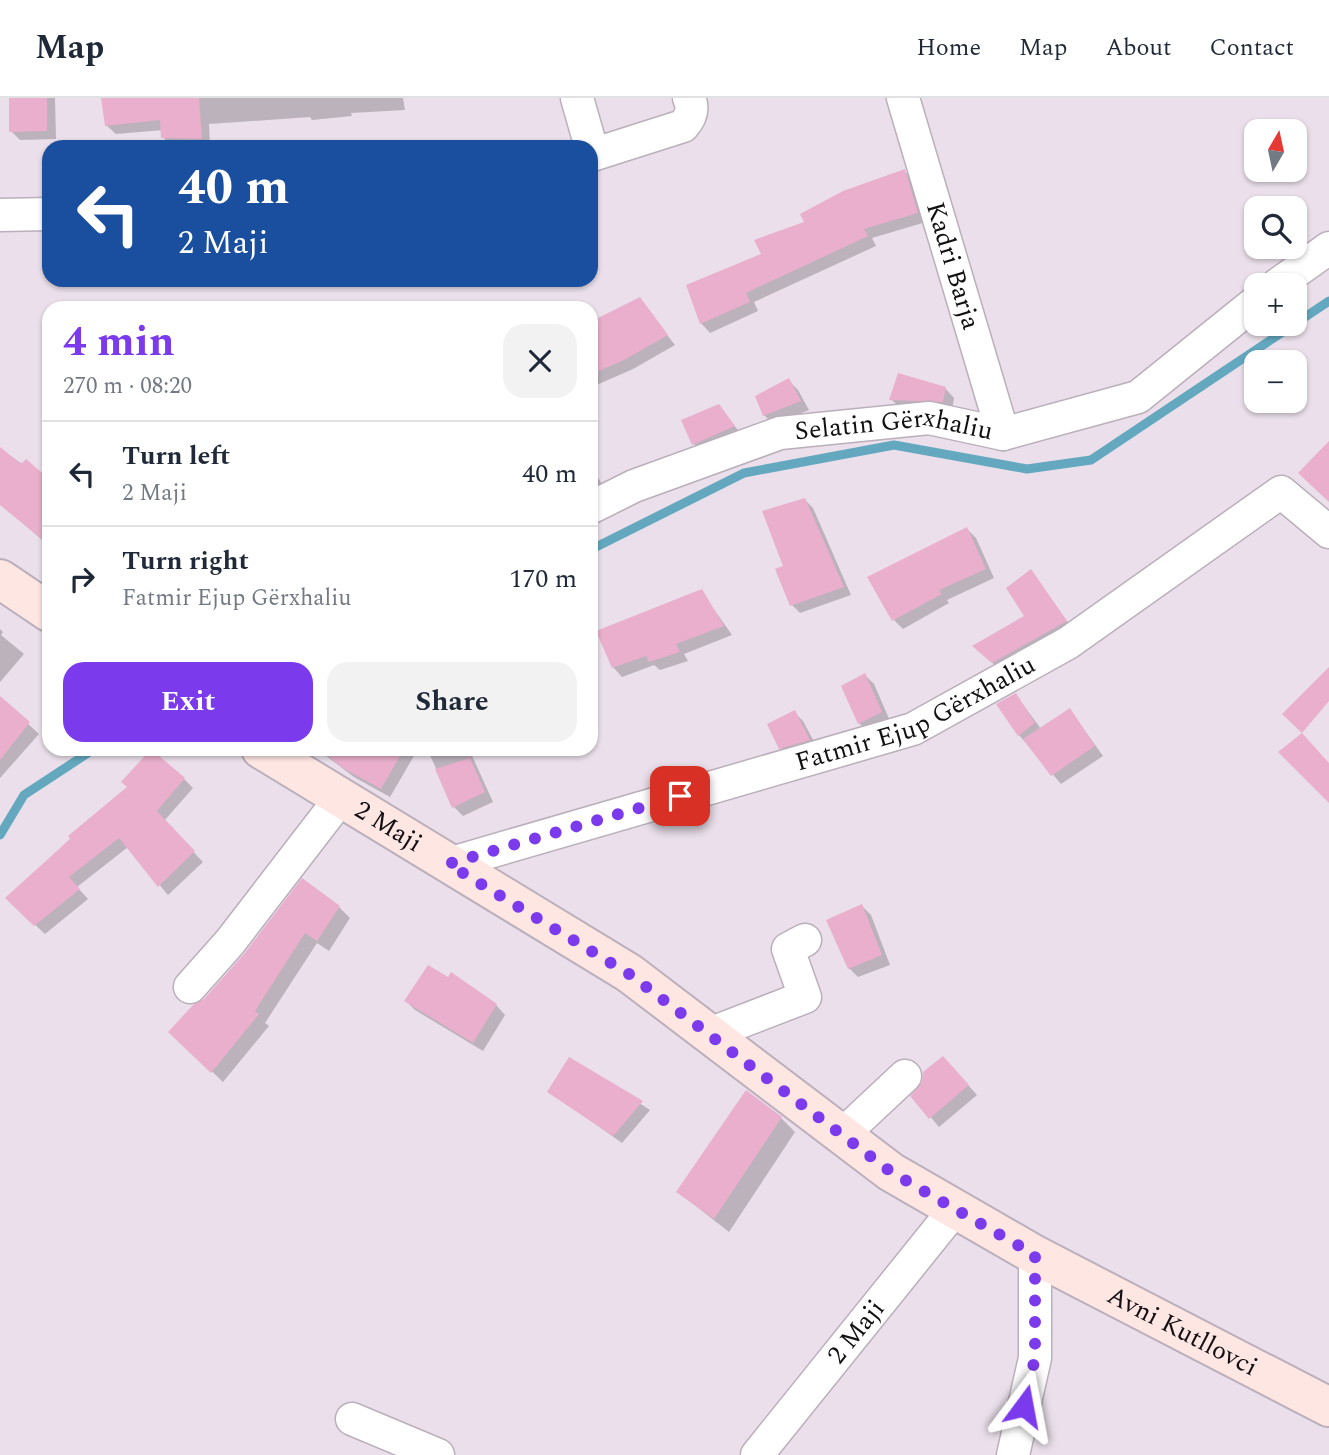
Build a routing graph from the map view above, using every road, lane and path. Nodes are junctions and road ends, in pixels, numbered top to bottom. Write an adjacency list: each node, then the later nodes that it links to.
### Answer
1 (578, 98): 4 (street)
2 (690, 98): 5 (street)
3 (903, 98): 11 (street, Kadri Barja)
4 (589, 140)
5 (598, 149)
6 (0, 215): 7 (street)
7 (42, 215)
8 (1329, 248): 9 (street)
9 (1294, 273)
10 (1244, 312): 11 (street, Selatin Gërxhaliu)
11 (1003, 434): 12 (street, Selatin Gërxhaliu)
12 (598, 504)
13 (1329, 532): 18 (street, Fatmir Ejup Gërxhaliu)
14 (0, 579): 15 (street)
15 (42, 607)
16 (272, 756): 17 (street, 2 Maji)
17 (340, 799): 18 (street, 2 Maji); 20 (street, 2 Maji)
18 (448, 864): 21 (street, 2 Maji)
19 (805, 940): 21 (street)
20 (190, 987)
21 (709, 1034): 23 (street, 2 Maji)
22 (905, 1076): 23 (street)
23 (842, 1135): 24 (street, 2 Maji)
24 (955, 1209): 25 (street, 2 Maji); 29 (street, 2 Maji)
25 (1035, 1255): 26 (street, Avni Kutllovci); 30 (street)
26 (1329, 1407)
27 (352, 1419): 28 (street)
28 (438, 1455)
29 (757, 1455)
30 (1013, 1455)

